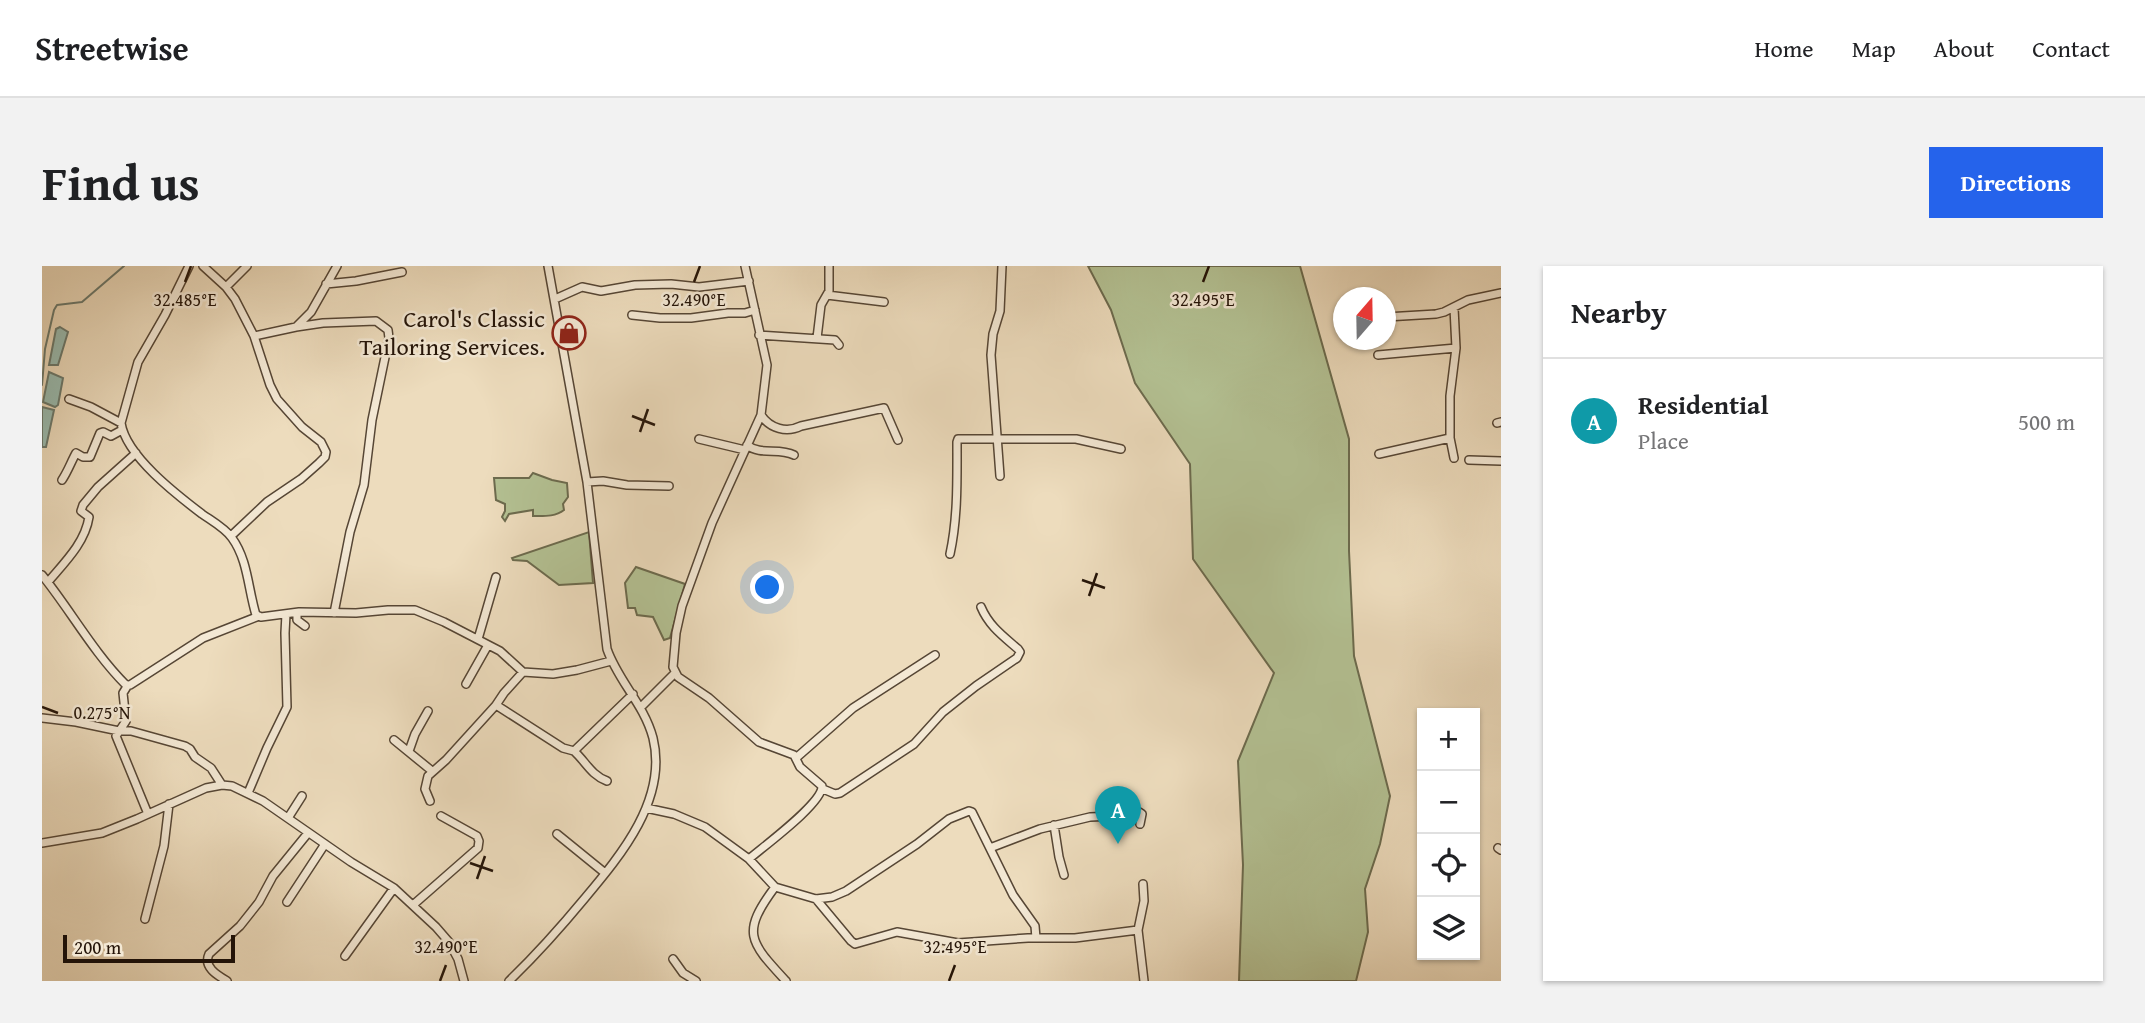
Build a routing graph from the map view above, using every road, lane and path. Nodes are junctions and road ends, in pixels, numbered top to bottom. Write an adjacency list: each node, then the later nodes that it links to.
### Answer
1 (189, 266): 31 (street)
2 (203, 266): 12 (street)
3 (247, 266): 12 (street)
4 (337, 266): 11 (street)
5 (548, 266): 15 (street)
6 (745, 266): 10 (street)
7 (829, 266): 14 (street)
8 (1002, 266): 32 (street)
9 (402, 272): 11 (street)
10 (749, 281): 15 (street); 19 (street)
11 (327, 284): 22 (street)
12 (226, 287): 24 (street)
13 (1500, 293): 17 (street); 18 (street)
14 (827, 295): 16 (street); 25 (street)
15 (555, 299): 46 (street)
16 (884, 302)
17 (1501, 302)
18 (1454, 308): 21 (street); 27 (street)
19 (755, 310): 20 (street); 23 (street)
20 (632, 314)
21 (1396, 316)
22 (296, 327): 24 (street); 54 (street)
23 (759, 335): 25 (street); 30 (street)
24 (254, 336): 48 (street)
25 (817, 338): 26 (street)
26 (839, 345)
27 (1456, 348): 28 (street); 33 (street)
28 (1378, 355)
29 (69, 399): 31 (street)
30 (761, 415): 35 (street); 36 (street)
31 (122, 427): 38 (street); 45 (street)
32 (997, 438): 37 (street); 44 (street); 49 (street)
33 (1450, 438): 39 (street); 41 (street)
34 (699, 439): 36 (street)
35 (898, 440)
36 (746, 447): 40 (street); 63 (street)
37 (1121, 449)
38 (136, 453): 48 (street); 51 (street)
39 (1379, 454)
40 (794, 455)
41 (1454, 458)
42 (1469, 460): 43 (street)
43 (1501, 461)
44 (1000, 477)
45 (62, 480)
46 (587, 482): 47 (street); 61 (street)
47 (669, 486)
48 (231, 536): 56 (street)
49 (950, 554)
50 (496, 577): 58 (street)
51 (45, 579): 65 (street)
52 (981, 607): 79 (street)
53 (297, 613): 54 (street); 55 (street); 57 (street)
54 (334, 613): 58 (street)
55 (286, 614): 56 (street); 80 (street)
56 (259, 616): 65 (street)
57 (305, 626)
58 (478, 639): 59 (street)
59 (488, 645): 62 (street); 64 (street)
60 (935, 655): 75 (street)
61 (611, 661): 62 (street); 66 (street)
62 (523, 671): 67 (street)
63 (675, 673): 68 (street); 75 (street)
64 (466, 684)
65 (128, 685): 71 (street)
66 (633, 694): 68 (street); 74 (street)
67 (496, 705): 74 (street); 76 (street)
68 (641, 706): 84 (street)
69 (428, 711): 73 (street)
70 (42, 718): 71 (street)
71 (119, 731): 78 (street); 85 (street)
72 (394, 740): 73 (street)
73 (409, 751): 76 (street)
74 (574, 751): 77 (street)
75 (796, 758): 79 (street)
76 (432, 771): 82 (street)
77 (607, 780)
78 (222, 785): 80 (street); 83 (street)
79 (823, 789): 95 (street)
80 (248, 793): 87 (street)
81 (302, 796): 87 (street)
82 (430, 801)
83 (169, 804): 85 (street); 104 (street)
84 (646, 808): 95 (street); 96 (street)
85 (148, 814): 92 (street)
86 (441, 816): 103 (street)
87 (288, 818): 90 (street)
88 (1140, 824): 89 (street)
89 (1054, 825): 94 (street); 97 (street)
90 (308, 833): 93 (street); 109 (street)
91 (558, 834): 96 (street)
92 (42, 843)
93 (325, 844): 100 (street); 102 (street)
94 (990, 848): 101 (street); 106 (street)
95 (749, 859): 99 (street)
96 (605, 873): 111 (street)
97 (1064, 875)
98 (1143, 884): 105 (street)
99 (775, 887): 101 (street); 113 (street)
100 (394, 888): 103 (street); 107 (street)
101 (816, 899): 106 (street)
102 (287, 902)
103 (413, 905): 110 (street)
104 (145, 919)
105 (1138, 930): 106 (street); 114 (street)
106 (1036, 938)
107 (345, 956)
108 (673, 959): 112 (street)
109 (227, 981)
110 (464, 981)
111 (509, 981)
112 (696, 981)
113 (786, 981)
114 (1144, 981)

